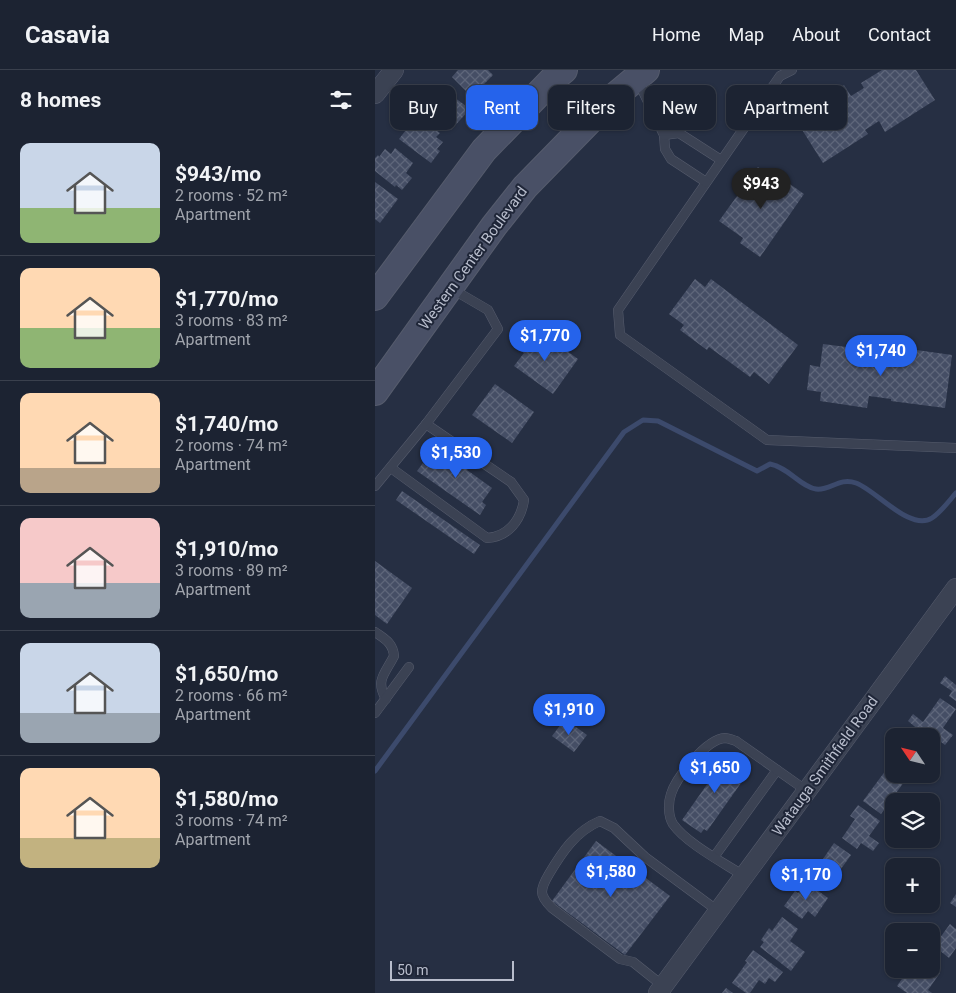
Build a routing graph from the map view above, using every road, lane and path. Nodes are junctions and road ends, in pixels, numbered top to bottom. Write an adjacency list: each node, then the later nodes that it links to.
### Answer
1 (394, 70): 5 (street)
2 (564, 70): 10 (main road)
3 (793, 70): 7 (lane)
4 (638, 73): 6 (lane); 9 (main road, Western Center Boulevard)
5 (375, 94)
6 (664, 135): 7 (lane); 8 (lane)
7 (721, 160): 8 (lane)
8 (706, 182): 13 (lane)
9 (451, 288): 11 (main road, Western Center Boulevard); 12 (lane)
10 (375, 297)
11 (375, 392)
12 (427, 424): 14 (lane); 14 (lane)
13 (956, 448)
14 (391, 468): 15 (lane)
15 (375, 486)
16 (956, 588): 22 (street, Watauga Smithfield Road)
17 (375, 632): 19 (lane)
18 (409, 667): 19 (lane)
19 (386, 699): 20 (lane)
20 (375, 713)
21 (777, 770): 22 (lane); 23 (lane); 23 (lane)
22 (807, 791): 24 (street, Watauga Smithfield Road)
23 (714, 857): 24 (lane)
24 (744, 876): 25 (street, Watauga Smithfield Road)
25 (718, 911): 26 (street, Watauga Smithfield Road); 26 (lane)
26 (661, 990)

